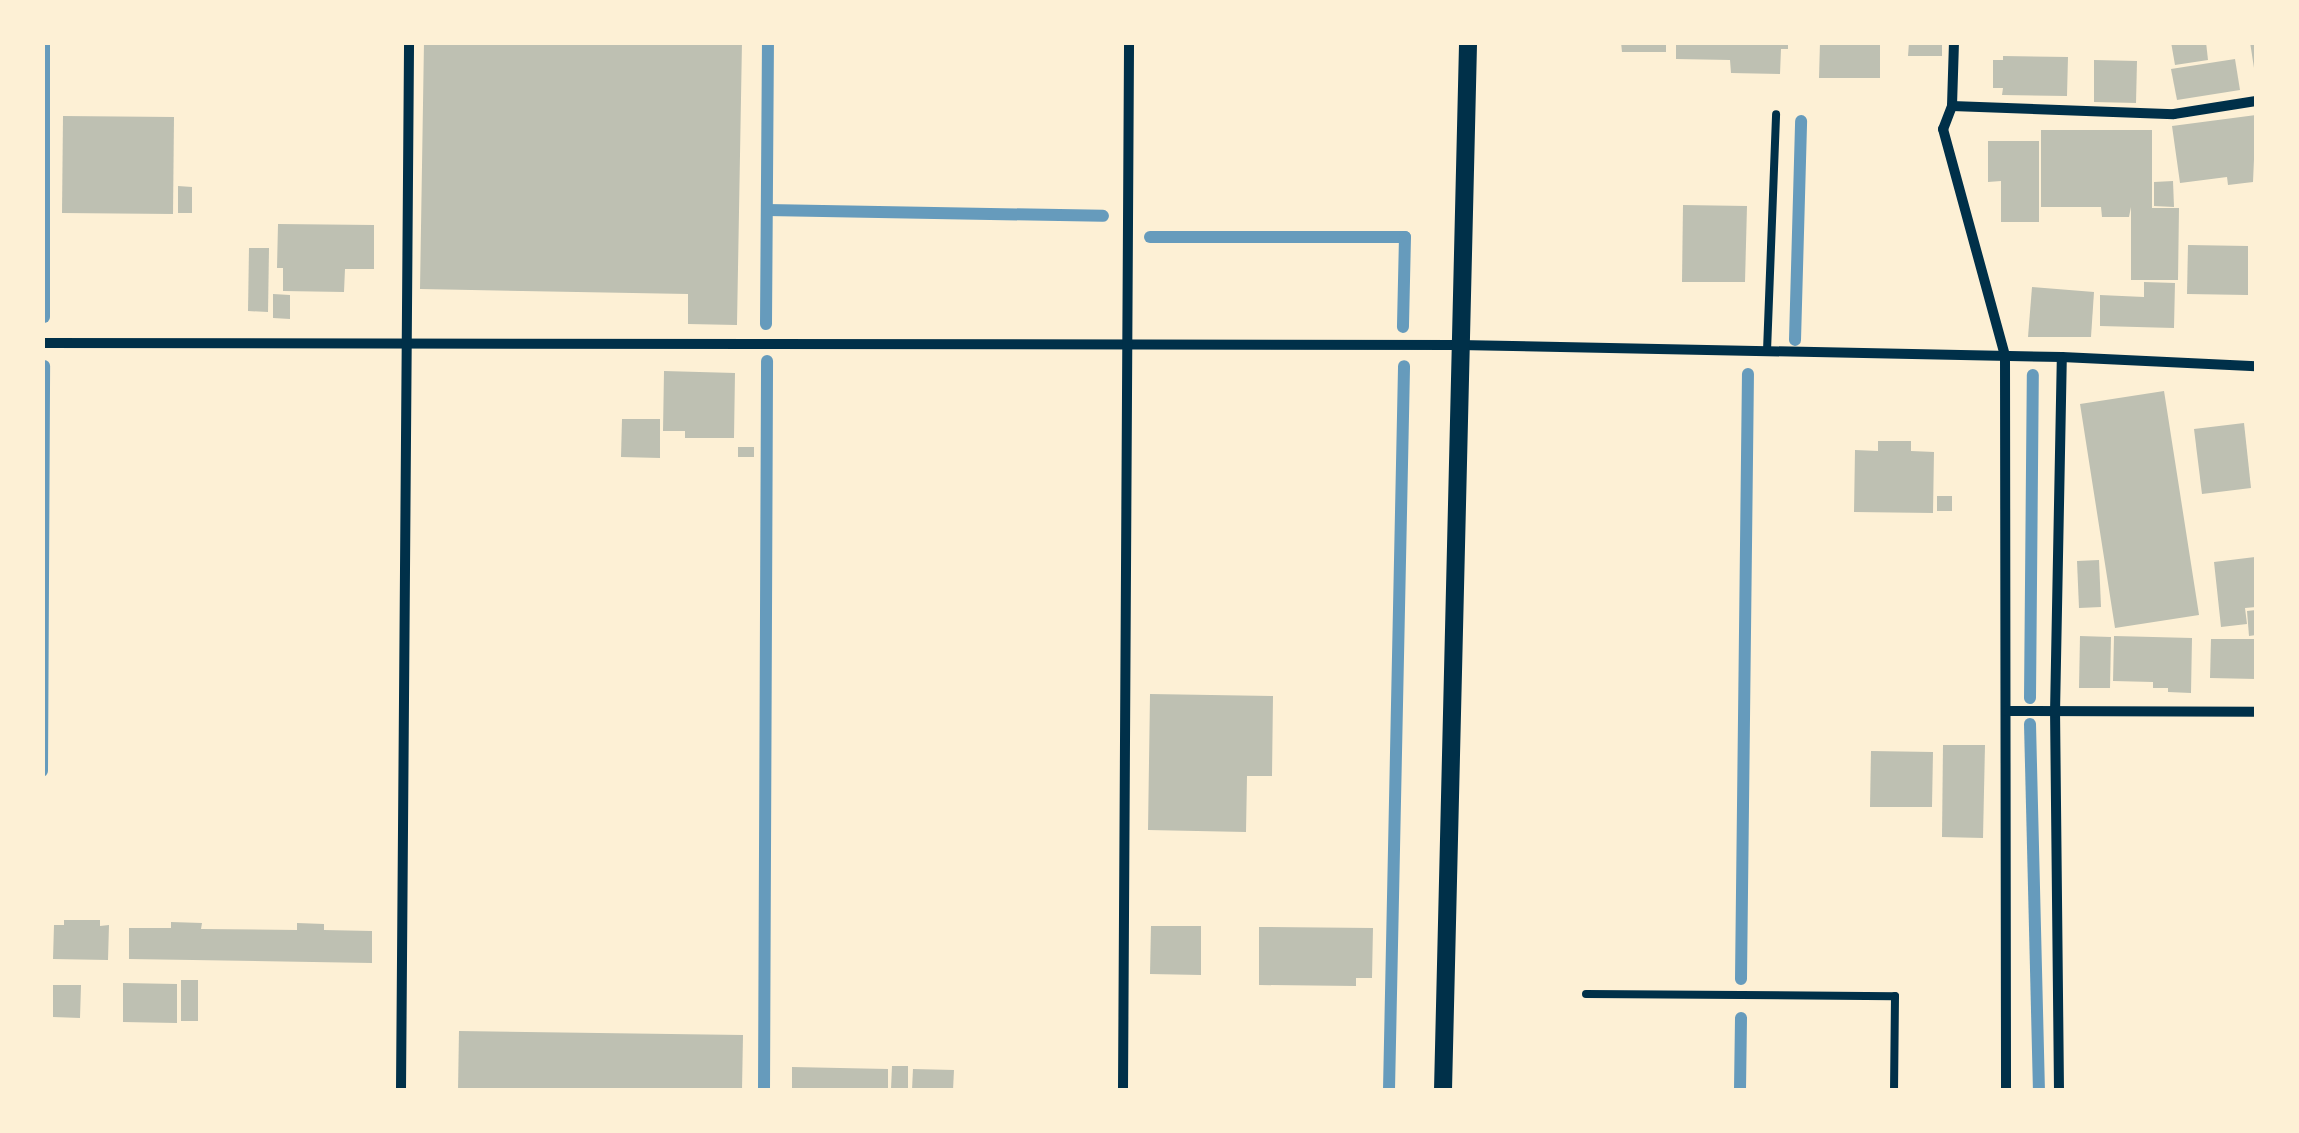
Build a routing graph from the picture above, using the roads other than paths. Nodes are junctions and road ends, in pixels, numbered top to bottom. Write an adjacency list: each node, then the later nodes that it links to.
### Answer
1 (408, 42): 9 (street)
2 (1129, 42): 10 (street)
3 (1468, 42): 11 (street)
4 (1954, 42): 6 (street)
5 (2256, 101): 6 (street)
6 (1952, 106): 13 (street)
7 (1776, 114): 12 (lane)
8 (42, 343): 9 (street)
9 (406, 344): 10 (street); 20 (street)
10 (1129, 344): 11 (street); 21 (street)
11 (1458, 345): 12 (street); 22 (street)
12 (1768, 352): 13 (street)
13 (2005, 356): 14 (street); 16 (street)
14 (2062, 357): 15 (street); 18 (street)
15 (2256, 366)
16 (2006, 711): 18 (street); 24 (street)
17 (2256, 712): 18 (street)
18 (2055, 713): 25 (street)
19 (1586, 994): 23 (lane)
20 (401, 1090)
21 (1122, 1090)
22 (1443, 1090)
23 (1894, 1090)
24 (2006, 1090)
25 (2059, 1090)

